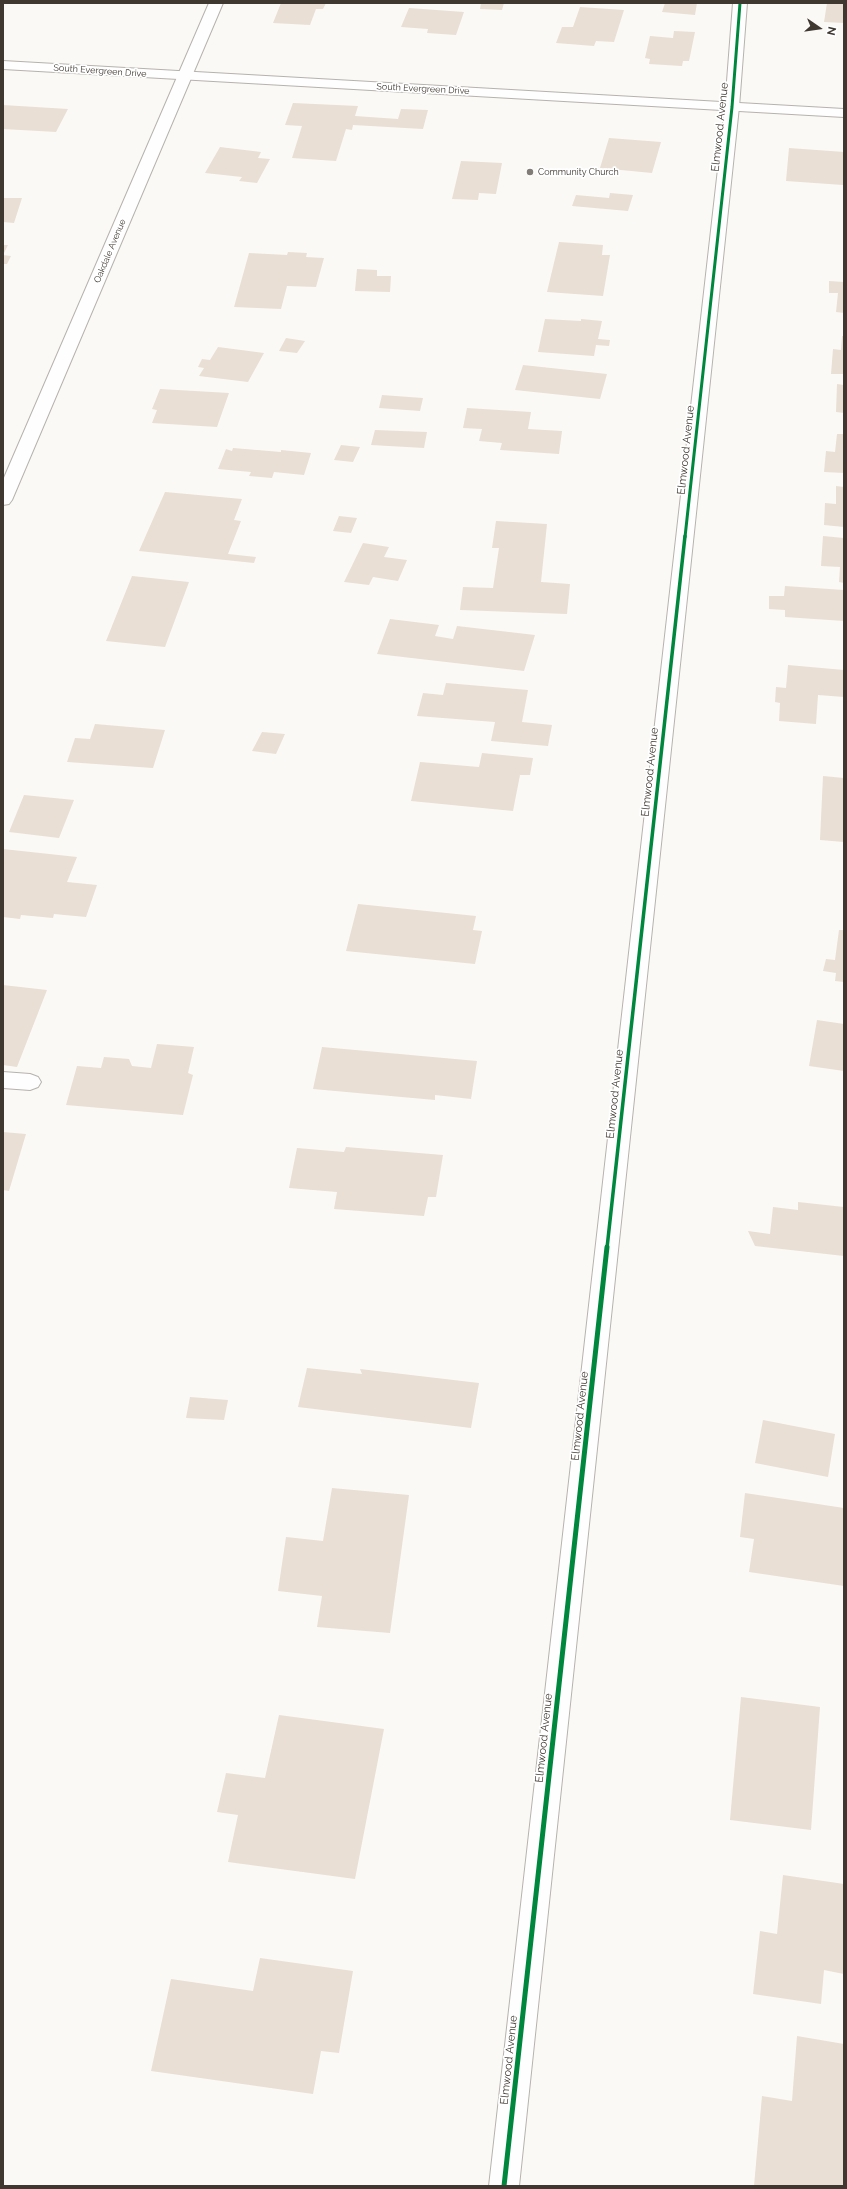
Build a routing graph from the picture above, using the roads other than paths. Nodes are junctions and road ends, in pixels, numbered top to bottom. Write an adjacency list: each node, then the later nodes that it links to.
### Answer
1 (216, 3): 4 (street, Oakdale Avenue)
2 (740, 3): 5 (street, Elmwood Avenue)
3 (3, 65): 4 (street, South Evergreen Drive)
4 (185, 77): 5 (street, South Evergreen Drive); 7 (street, Oakdale Avenue)
5 (732, 107): 6 (street, South Evergreen Drive); 10 (street, Elmwood Avenue)
6 (844, 113)
7 (3, 500)
8 (3, 1080): 9 (street)
9 (30, 1082)
10 (504, 2186)

